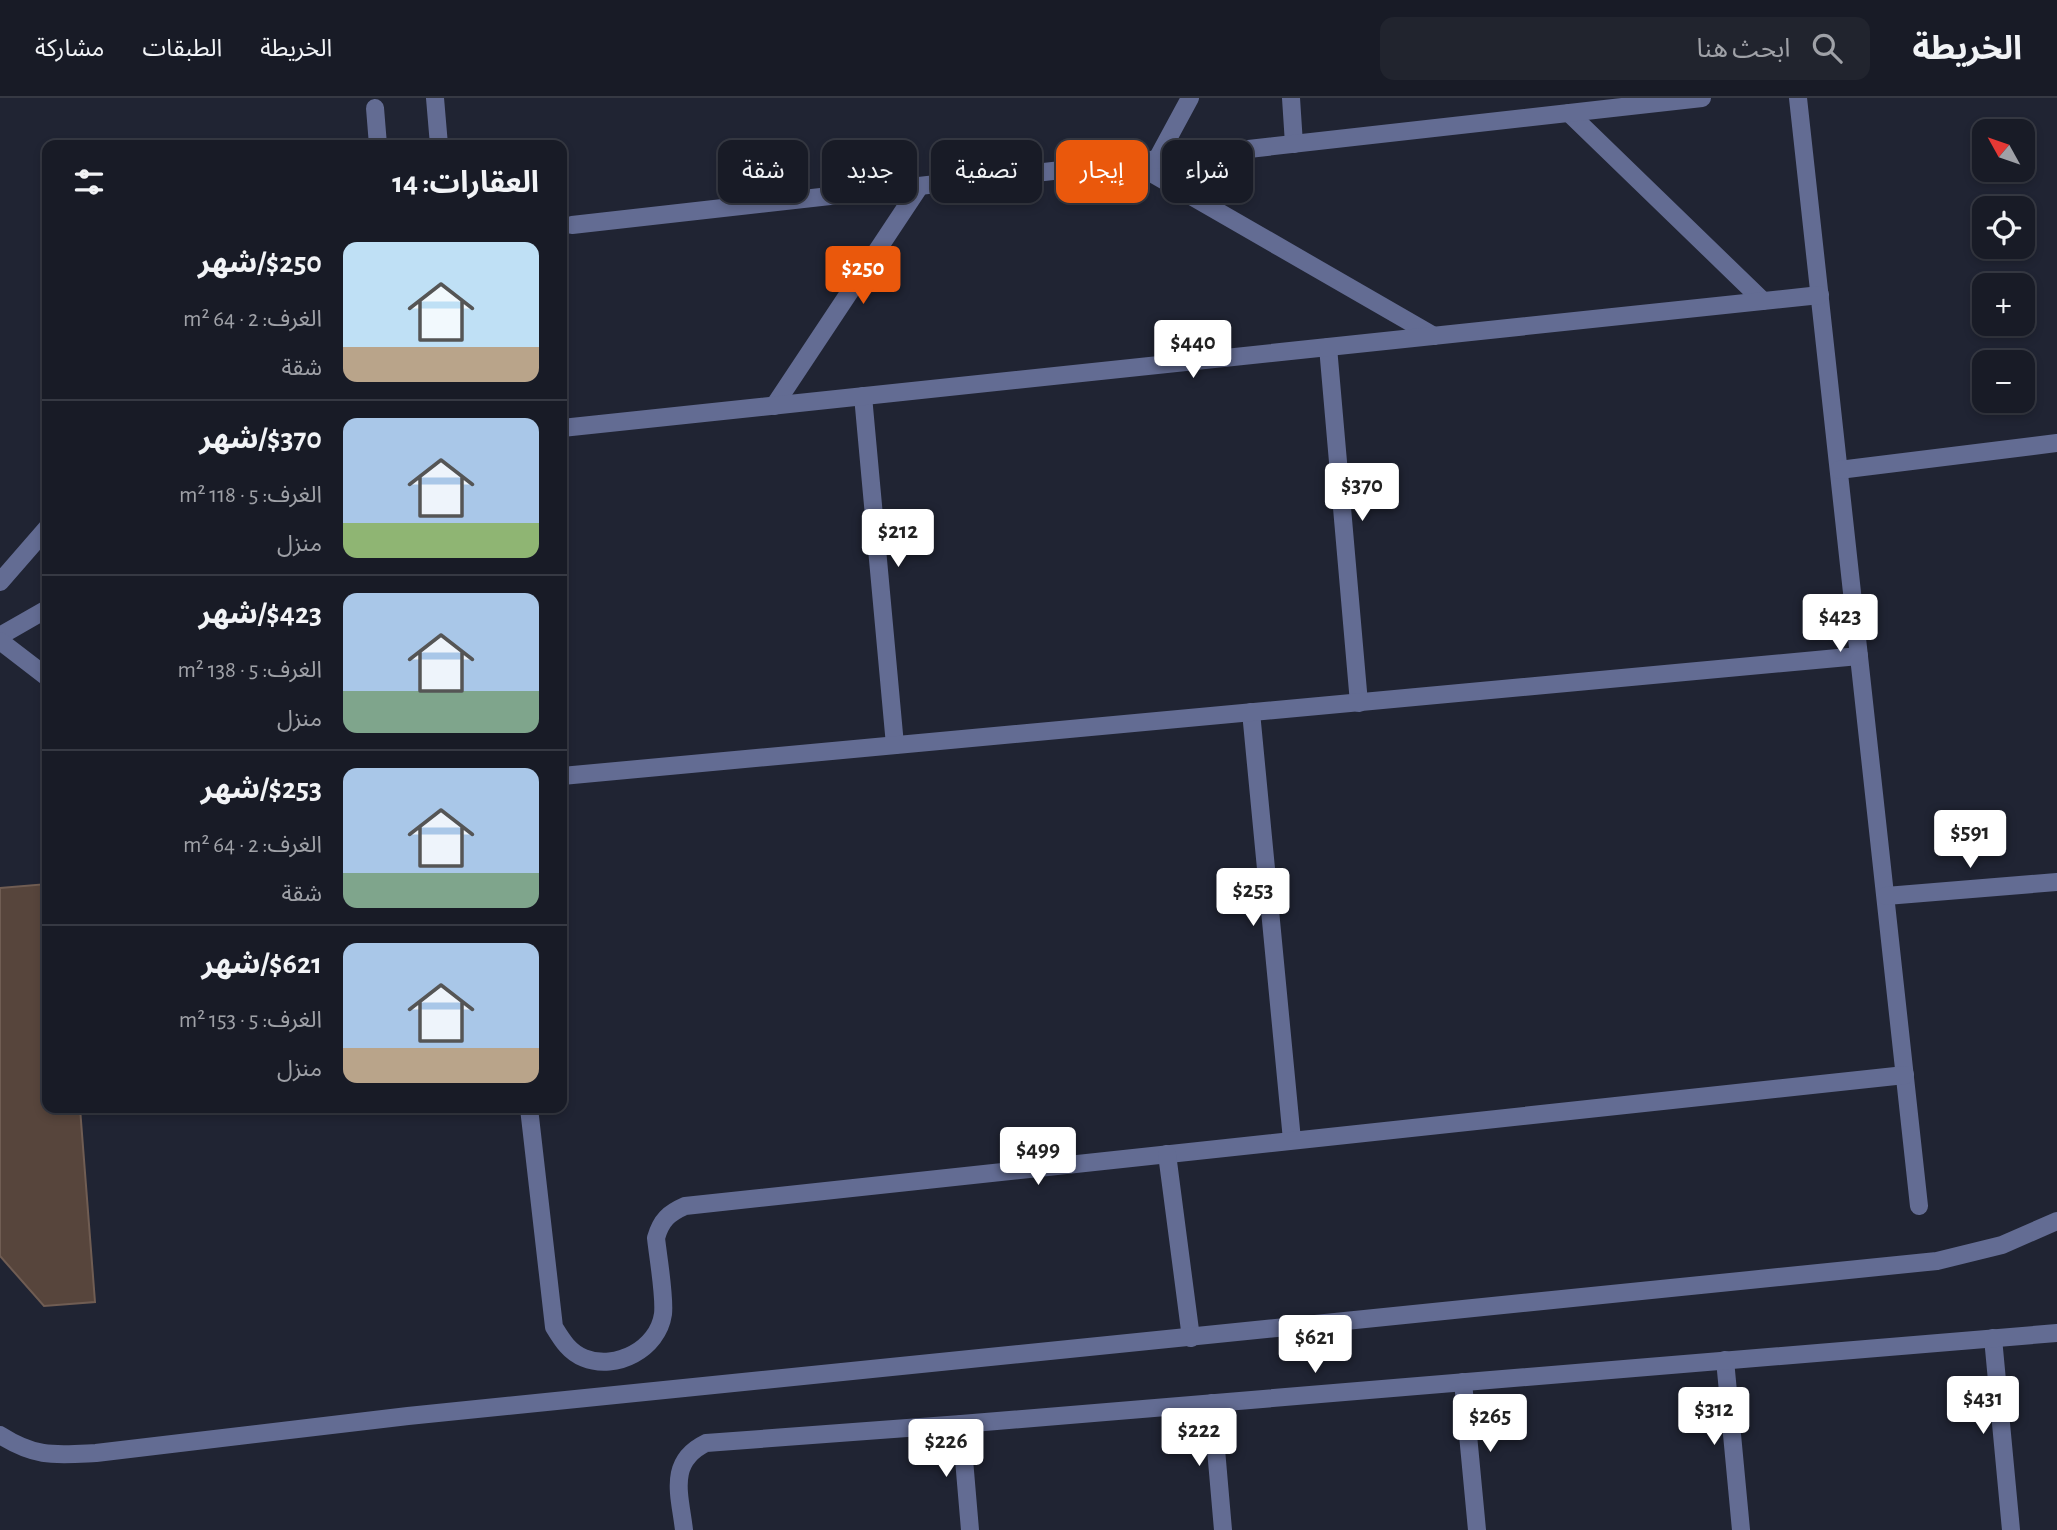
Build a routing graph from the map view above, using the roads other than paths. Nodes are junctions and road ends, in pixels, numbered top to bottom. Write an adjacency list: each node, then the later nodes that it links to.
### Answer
1 (435, 98): 9 (street)
2 (1190, 98): 11 (street)
3 (1291, 98): 10 (street)
4 (1702, 98): 7 (street)
5 (1798, 98): 17 (street)
6 (375, 108): 8 (street)
7 (1569, 113): 10 (street); 18 (street)
8 (378, 140)
9 (439, 140)
10 (1294, 144): 11 (street)
11 (1157, 159): 12 (street)
12 (1148, 160)
13 (1056, 171): 15 (street)
14 (1148, 171): 19 (street)
15 (920, 186): 16 (street); 22 (street)
16 (572, 225)
17 (1820, 295): 18 (street); 25 (street)
18 (1763, 301): 19 (street)
19 (1434, 336): 20 (street)
20 (1328, 347): 21 (street); 32 (street)
21 (863, 396): 22 (street); 34 (street)
22 (775, 405): 23 (street)
23 (567, 427)
24 (2057, 443): 25 (street)
25 (1839, 470): 30 (street)
26 (42, 534): 27 (street)
27 (0, 582)
28 (42, 611): 29 (street)
29 (0, 638): 31 (street)
30 (1859, 656): 32 (street); 37 (street)
31 (42, 673)
32 (1359, 702): 33 (street)
33 (1251, 712): 34 (street); 40 (street)
34 (895, 745): 35 (street)
35 (567, 776)
36 (2057, 882): 37 (street)
37 (1885, 896): 38 (street)
38 (1905, 1075): 40 (street); 42 (street)
39 (530, 1113): 41 (street)
40 (1292, 1140): 41 (street)
41 (1167, 1154): 45 (street)
42 (1919, 1206)
43 (2057, 1222): 45 (street)
44 (2057, 1333): 46 (street)
45 (1191, 1338): 51 (street)
46 (1993, 1338): 47 (street); 57 (street)
47 (1726, 1360): 48 (street); 56 (street)
48 (1463, 1382): 49 (street); 55 (street)
49 (1212, 1403): 50 (street); 54 (street)
50 (961, 1424): 52 (street); 53 (street)
51 (0, 1435)
52 (684, 1530)
53 (970, 1530)
54 (1223, 1530)
55 (1477, 1530)
56 (1741, 1530)
57 (2011, 1530)

